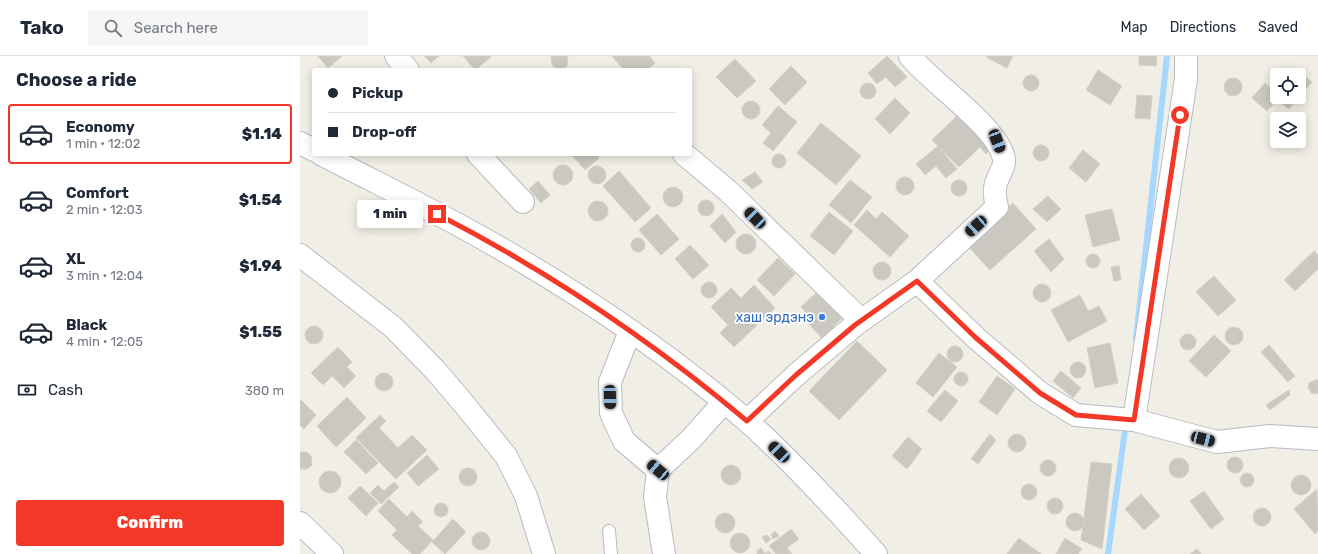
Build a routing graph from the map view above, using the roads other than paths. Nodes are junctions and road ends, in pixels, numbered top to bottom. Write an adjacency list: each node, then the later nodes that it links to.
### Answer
1 (396, 56): 4 (street)
2 (910, 56): 12 (street)
3 (1186, 56): 16 (street)
4 (406, 68)
5 (300, 143): 6 (street)
6 (312, 149)
7 (325, 156): 14 (street)
8 (480, 156): 10 (street)
9 (686, 156): 13 (street)
10 (523, 202)
11 (300, 255): 23 (street)
12 (917, 281): 13 (street); 16 (street)
13 (861, 320): 17 (street)
14 (630, 331): 15 (street); 19 (street)
15 (724, 402): 17 (street); 19 (street)
16 (1134, 420): 18 (street)
17 (747, 421): 26 (street)
18 (1318, 439)
19 (658, 470): 25 (street)
20 (300, 523): 22 (street)
21 (609, 531): 24 (lane)
22 (332, 554)
23 (544, 554)
24 (611, 554)
25 (664, 554)
26 (876, 554)

